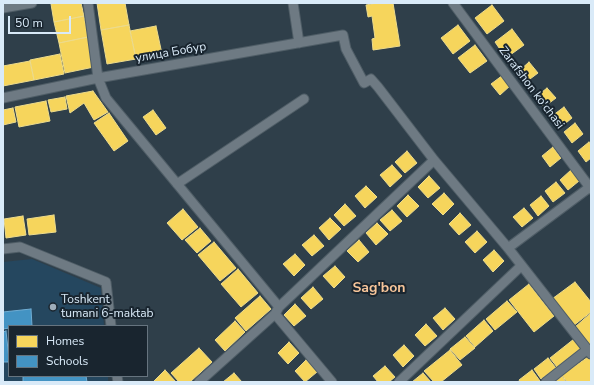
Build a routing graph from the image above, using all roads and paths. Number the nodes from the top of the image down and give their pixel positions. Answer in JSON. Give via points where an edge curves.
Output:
{"nodes":[{"id":1,"x":32,"y":3,"type":"edge"},
{"id":2,"x":88,"y":3,"type":"edge"},
{"id":3,"x":293,"y":3,"type":"edge"},
{"id":4,"x":453,"y":3,"type":"edge"},
{"id":5,"x":3,"y":8,"type":"edge"},
{"id":6,"x":299,"y":43,"type":"junction"},
{"id":7,"x":98,"y":78,"type":"junction"},
{"id":8,"x":3,"y":98,"type":"edge"},
{"id":9,"x":304,"y":99,"type":"dead end"},
{"id":10,"x":434,"y":160,"type":"junction"},
{"id":11,"x":177,"y":184,"type":"junction"},
{"id":12,"x":590,"y":188,"type":"edge"},
{"id":13,"x":508,"y":248,"type":"junction"},
{"id":14,"x":3,"y":249,"type":"edge"},
{"id":15,"x":522,"y":266,"type":"junction"},
{"id":16,"x":277,"y":311,"type":"junction"},
{"id":17,"x":111,"y":325,"type":"edge"},
{"id":18,"x":589,"y":352,"type":"edge"},
{"id":19,"x":199,"y":382,"type":"edge"},
{"id":20,"x":332,"y":382,"type":"edge"},
{"id":21,"x":398,"y":382,"type":"edge"},
{"id":22,"x":546,"y":382,"type":"edge"}],
"edges":[{"from":1,"to":5,"type":"street"},
{"from":2,"to":7,"type":"street"},
{"from":3,"to":6,"type":"street"},
{"from":4,"to":12,"type":"street","name":"Zarafshon ko'chasi"},
{"from":6,"to":7,"type":"street","name":"улица Бобур"},
{"from":6,"to":10,"type":"street","name":"улица Бобур","via":[[343,35],[346,48],[364,84],[371,80],[378,87]]},
{"from":7,"to":8,"type":"street","name":"улица Бобур"},
{"from":7,"to":11,"type":"street","via":[[106,98]]},
{"from":9,"to":11,"type":"street"},
{"from":10,"to":13,"type":"street"},
{"from":10,"to":16,"type":"street"},
{"from":11,"to":16,"type":"street"},
{"from":12,"to":13,"type":"street"},
{"from":13,"to":15,"type":"street"},
{"from":14,"to":17,"type":"street","via":[[20,247],[106,282]]},
{"from":15,"to":18,"type":"street"},
{"from":15,"to":21,"type":"street"},
{"from":16,"to":19,"type":"street"},
{"from":16,"to":20,"type":"street"},
{"from":18,"to":22,"type":"street"}]}
